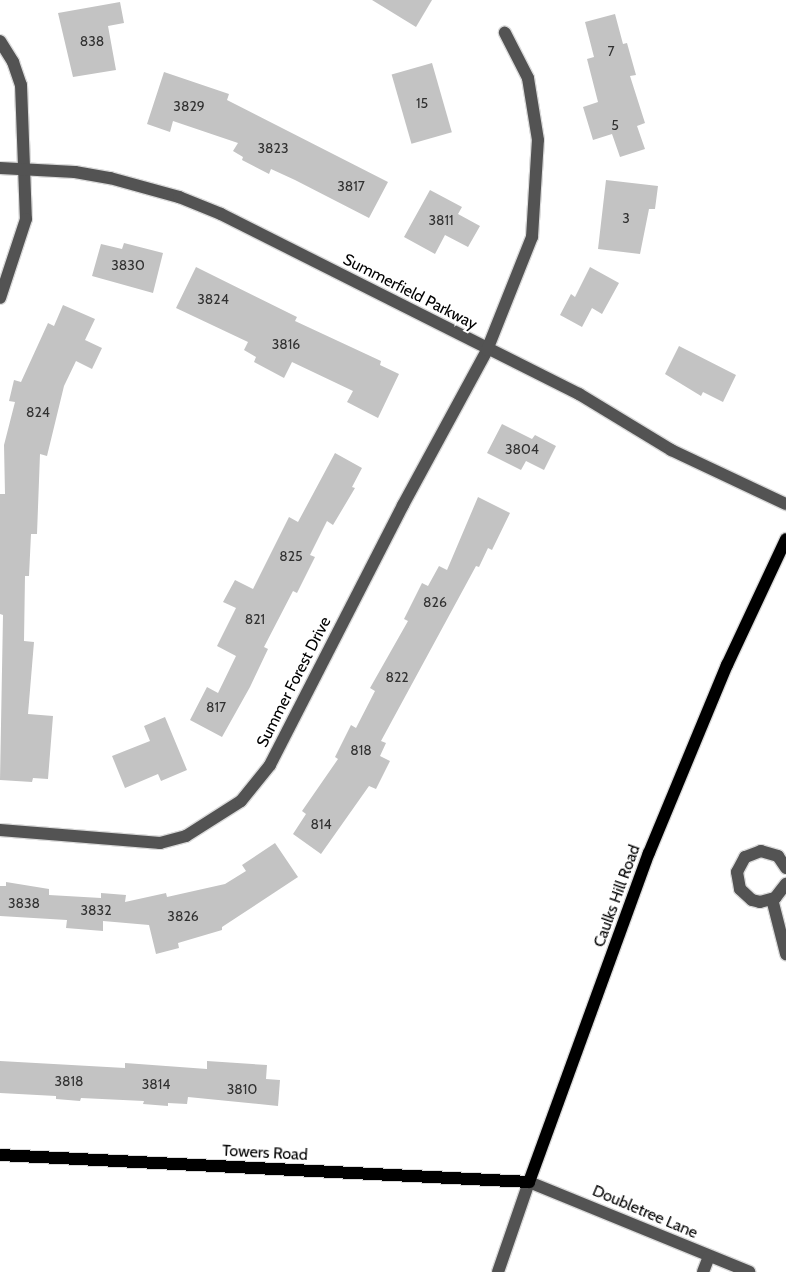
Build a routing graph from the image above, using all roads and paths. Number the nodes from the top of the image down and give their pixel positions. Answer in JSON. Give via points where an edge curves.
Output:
{"nodes":[{"id":1,"x":505,"y":33,"type":"dead end"},
{"id":2,"x":0,"y":41,"type":"edge"},
{"id":3,"x":0,"y":168,"type":"edge"},
{"id":4,"x":22,"y":168,"type":"junction"},
{"id":5,"x":0,"y":298,"type":"edge"},
{"id":6,"x":487,"y":350,"type":"junction"},
{"id":7,"x":786,"y":504,"type":"edge"},
{"id":8,"x":786,"y":539,"type":"edge"},
{"id":9,"x":0,"y":830,"type":"edge"},
{"id":10,"x":786,"y":868,"type":"edge"},
{"id":11,"x":786,"y":884,"type":"edge"},
{"id":12,"x":772,"y":899,"type":"junction"},
{"id":13,"x":786,"y":954,"type":"edge"},
{"id":14,"x":0,"y":1155,"type":"edge"},
{"id":15,"x":529,"y":1182,"type":"junction"},
{"id":16,"x":709,"y":1256,"type":"junction"},
{"id":17,"x":498,"y":1272,"type":"edge"},
{"id":18,"x":703,"y":1272,"type":"edge"},
{"id":19,"x":749,"y":1272,"type":"edge"}],
"edges":[{"from":1,"to":6,"type":"street","name":"Summer Forest Drive","via":[[528,78],[538,140],[534,217],[532,236]]},
{"from":2,"to":4,"type":"street","via":[[13,62],[21,86]]},
{"from":3,"to":4,"type":"street","name":"Summerfield Parkway"},
{"from":4,"to":5,"type":"street","via":[[26,219]]},
{"from":4,"to":6,"type":"street","name":"Summerfield Parkway","via":[[110,178],[179,197],[257,231]]},
{"from":6,"to":7,"type":"street","name":"Summerfield Parkway","via":[[579,394],[671,450]]},
{"from":6,"to":9,"type":"street","name":"Summer Forest Drive","via":[[270,765],[241,801],[186,836],[160,843]]},
{"from":8,"to":15,"type":"main road","name":"Caulks Hill Road","via":[[728,665],[649,853]]},
{"from":10,"to":12,"type":"street","via":[[778,856],[761,851],[745,857],[740,864],[737,880],[745,895],[760,902]]},
{"from":11,"to":12,"type":"street","via":[[782,893]]},
{"from":12,"to":13,"type":"street"},
{"from":14,"to":15,"type":"main road","name":"Towers Road"},
{"from":15,"to":16,"type":"street","name":"Doubletree Lane"},
{"from":15,"to":17,"type":"street","name":"Caulks Hill Road"},
{"from":16,"to":18,"type":"street"},
{"from":16,"to":19,"type":"street","name":"Doubletree Lane"}]}
